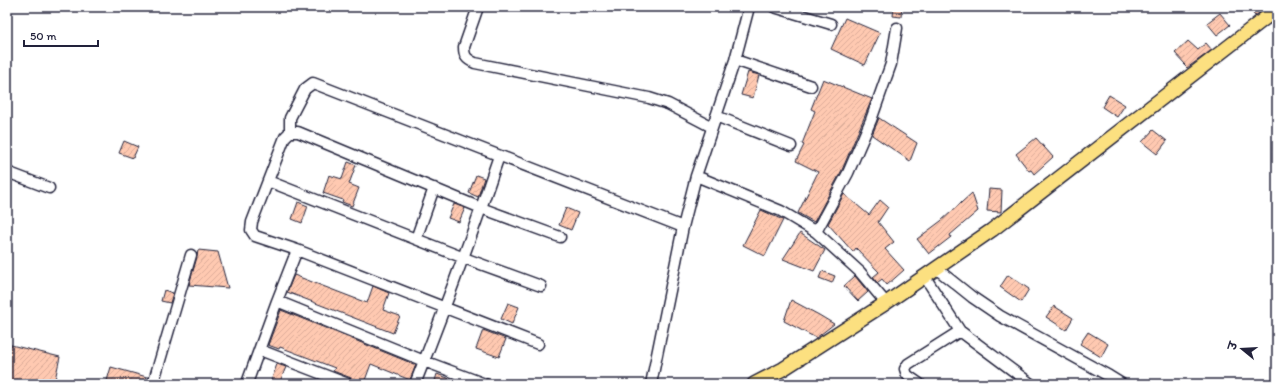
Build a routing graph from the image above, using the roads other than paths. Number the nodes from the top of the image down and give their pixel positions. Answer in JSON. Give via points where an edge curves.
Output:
{"nodes":[{"id":1,"x":478,"y":7,"type":"edge"},
{"id":2,"x":749,"y":7,"type":"edge"},
{"id":3,"x":774,"y":7,"type":"edge"},
{"id":4,"x":1277,"y":9,"type":"edge"},
{"id":5,"x":831,"y":24,"type":"dead end"},
{"id":6,"x":897,"y":28,"type":"dead end"},
{"id":7,"x":735,"y":60,"type":"junction"},
{"id":8,"x":811,"y":86,"type":"dead end"},
{"id":9,"x":716,"y":116,"type":"junction"},
{"id":10,"x":712,"y":127,"type":"junction"},
{"id":11,"x":290,"y":132,"type":"junction"},
{"id":12,"x":791,"y":146,"type":"dead end"},
{"id":13,"x":499,"y":156,"type":"junction"},
{"id":14,"x":7,"y":172,"type":"edge"},
{"id":15,"x":696,"y":176,"type":"junction"},
{"id":16,"x":268,"y":181,"type":"junction"},
{"id":17,"x":49,"y":188,"type":"dead end"},
{"id":18,"x":434,"y":188,"type":"junction"},
{"id":19,"x":482,"y":208,"type":"junction"},
{"id":20,"x":682,"y":227,"type":"junction"},
{"id":21,"x":816,"y":232,"type":"junction"},
{"id":22,"x":560,"y":238,"type":"dead end"},
{"id":23,"x":416,"y":239,"type":"junction"},
{"id":24,"x":297,"y":250,"type":"junction"},
{"id":25,"x":191,"y":255,"type":"dead end"},
{"id":26,"x":464,"y":258,"type":"junction"},
{"id":27,"x":937,"y":269,"type":"junction"},
{"id":28,"x":925,"y":277,"type":"junction"},
{"id":29,"x":541,"y":286,"type":"dead end"},
{"id":30,"x":277,"y":301,"type":"junction"},
{"id":31,"x":886,"y":303,"type":"junction"},
{"id":32,"x":444,"y":308,"type":"junction"},
{"id":33,"x":960,"y":331,"type":"junction"},
{"id":34,"x":538,"y":344,"type":"dead end"},
{"id":35,"x":260,"y":350,"type":"junction"},
{"id":36,"x":424,"y":361,"type":"junction"},
{"id":37,"x":247,"y":383,"type":"dead end"},
{"id":38,"x":152,"y":384,"type":"edge"},
{"id":39,"x":348,"y":384,"type":"edge"},
{"id":40,"x":415,"y":384,"type":"edge"},
{"id":41,"x":485,"y":384,"type":"edge"},
{"id":42,"x":651,"y":384,"type":"edge"},
{"id":43,"x":754,"y":384,"type":"edge"},
{"id":44,"x":920,"y":384,"type":"edge"},
{"id":45,"x":1031,"y":384,"type":"edge"},
{"id":46,"x":1122,"y":384,"type":"edge"}],
"edges":[{"from":1,"to":10,"type":"street","via":[[464,47],[465,57],[469,60],[649,98],[668,104]]},
{"from":2,"to":7,"type":"street"},
{"from":3,"to":5,"type":"street"},
{"from":4,"to":27,"type":"main road","via":[[992,230]]},
{"from":6,"to":21,"type":"street","via":[[891,64],[871,120],[848,173]]},
{"from":7,"to":8,"type":"street"},
{"from":7,"to":9,"type":"street"},
{"from":9,"to":10,"type":"street"},
{"from":9,"to":12,"type":"street"},
{"from":10,"to":15,"type":"street"},
{"from":11,"to":13,"type":"street","via":[[290,118],[305,89],[313,83]]},
{"from":11,"to":16,"type":"street","via":[[285,137]]},
{"from":11,"to":18,"type":"street","via":[[298,132]]},
{"from":13,"to":19,"type":"street"},
{"from":13,"to":20,"type":"street"},
{"from":14,"to":17,"type":"street"},
{"from":15,"to":20,"type":"street"},
{"from":15,"to":21,"type":"street","via":[[781,211]]},
{"from":16,"to":23,"type":"street"},
{"from":16,"to":24,"type":"street","via":[[251,230],[255,236]]},
{"from":18,"to":19,"type":"street"},
{"from":18,"to":23,"type":"street"},
{"from":19,"to":22,"type":"street"},
{"from":19,"to":26,"type":"street"},
{"from":20,"to":42,"type":"street"},
{"from":21,"to":31,"type":"street","via":[[860,272]]},
{"from":23,"to":26,"type":"street"},
{"from":24,"to":30,"type":"street"},
{"from":24,"to":32,"type":"street"},
{"from":25,"to":38,"type":"street"},
{"from":26,"to":29,"type":"street"},
{"from":26,"to":32,"type":"street"},
{"from":27,"to":28,"type":"main road"},
{"from":27,"to":46,"type":"street","via":[[1000,316]]},
{"from":28,"to":31,"type":"main road"},
{"from":28,"to":33,"type":"street"},
{"from":30,"to":35,"type":"street"},
{"from":30,"to":36,"type":"street"},
{"from":31,"to":43,"type":"main road","via":[[783,369]]},
{"from":32,"to":34,"type":"street"},
{"from":32,"to":36,"type":"street"},
{"from":33,"to":44,"type":"street","via":[[908,364],[905,370],[907,375]]},
{"from":33,"to":45,"type":"street"},
{"from":35,"to":37,"type":"street"},
{"from":35,"to":39,"type":"street"},
{"from":36,"to":40,"type":"street"},
{"from":36,"to":41,"type":"street"}]}
